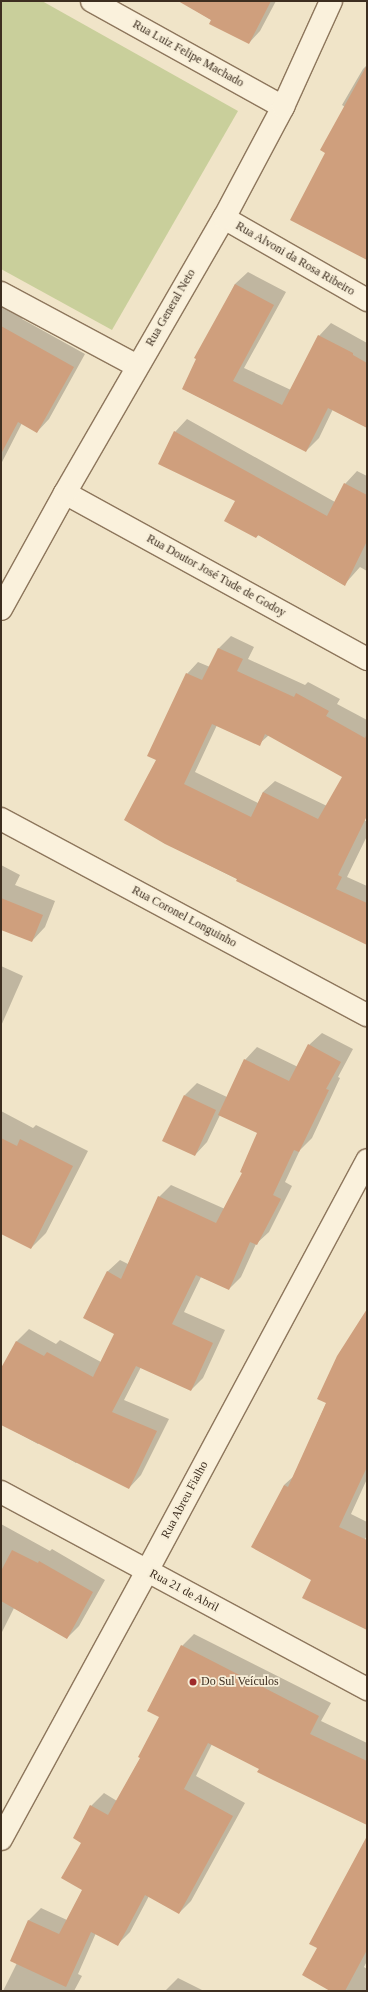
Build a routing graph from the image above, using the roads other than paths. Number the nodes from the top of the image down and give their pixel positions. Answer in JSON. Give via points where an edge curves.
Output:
{"nodes":[{"id":1,"x":92,"y":1,"type":"edge"},
{"id":2,"x":331,"y":1,"type":"edge"},
{"id":3,"x":283,"y":107,"type":"junction"},
{"id":4,"x":224,"y":218,"type":"junction"},
{"id":5,"x":1,"y":293,"type":"edge"},
{"id":6,"x":367,"y":300,"type":"edge"},
{"id":7,"x":137,"y":366,"type":"junction"},
{"id":8,"x":65,"y":493,"type":"junction"},
{"id":9,"x":1,"y":609,"type":"edge"},
{"id":10,"x":367,"y":659,"type":"edge"},
{"id":11,"x":1,"y":819,"type":"edge"},
{"id":12,"x":367,"y":1015,"type":"edge"},
{"id":13,"x":367,"y":1160,"type":"edge"},
{"id":14,"x":1,"y":1492,"type":"edge"},
{"id":15,"x":147,"y":1571,"type":"junction"},
{"id":16,"x":367,"y":1689,"type":"edge"},
{"id":17,"x":1,"y":1839,"type":"edge"}],
"edges":[{"from":1,"to":3,"type":"street","name":"Rua Luiz Felipe Machado"},
{"from":2,"to":3,"type":"street","name":"Rua General Neto"},
{"from":3,"to":4,"type":"street","name":"Rua General Neto"},
{"from":4,"to":6,"type":"street","name":"Rua Alvoni da Rosa Ribeiro"},
{"from":4,"to":7,"type":"street","name":"Rua General Neto"},
{"from":5,"to":7,"type":"street"},
{"from":7,"to":8,"type":"street","name":"Rua General Neto"},
{"from":8,"to":9,"type":"street","name":"Rua General Neto"},
{"from":8,"to":10,"type":"street","name":"Rua Doutor José Tude de Godoy"},
{"from":11,"to":12,"type":"street","name":"Rua Coronel Longuinho"},
{"from":13,"to":15,"type":"street","name":"Rua Abreu Fialho"},
{"from":14,"to":15,"type":"street","name":"Rua 21 de Abril"},
{"from":15,"to":16,"type":"street","name":"Rua 21 de Abril"},
{"from":15,"to":17,"type":"street","name":"Rua Abreu Fialho"}]}
